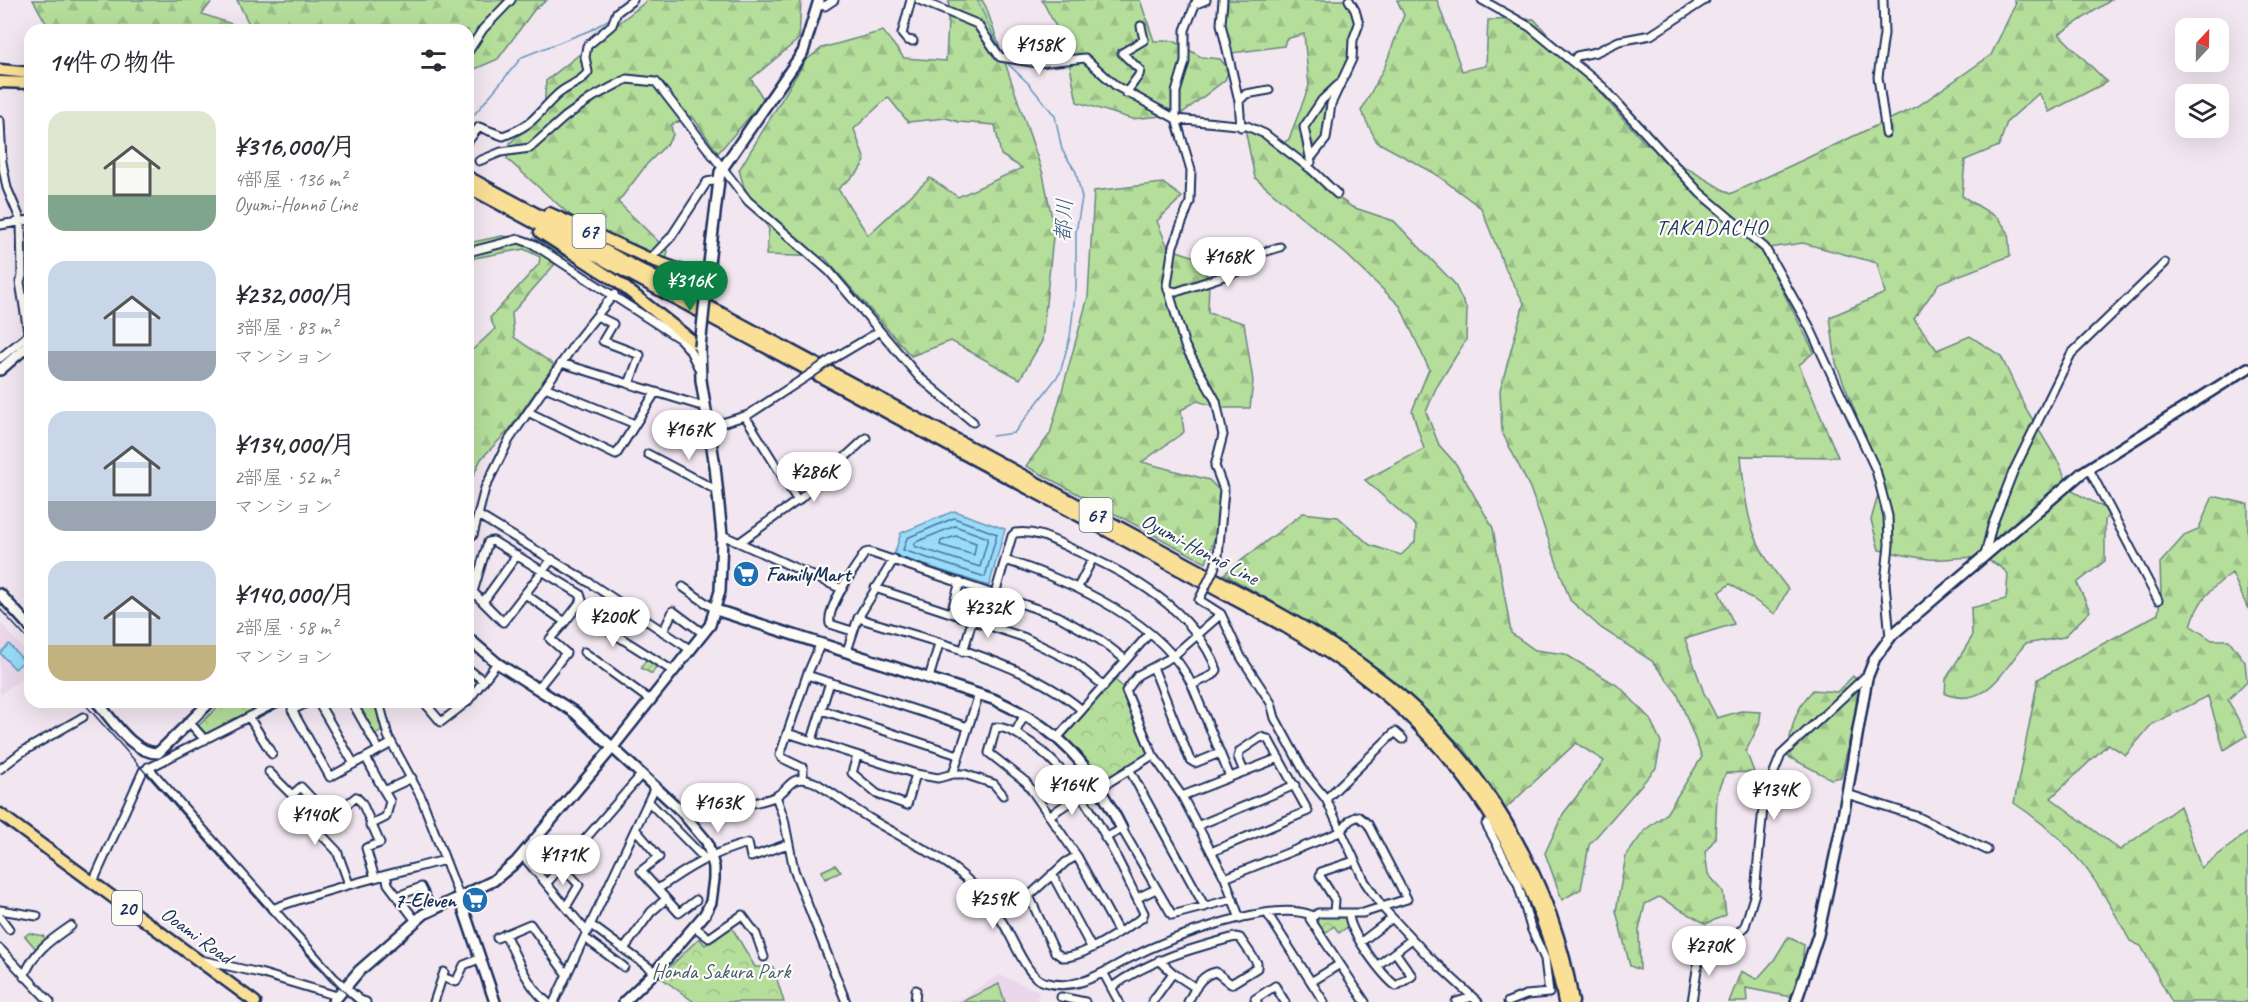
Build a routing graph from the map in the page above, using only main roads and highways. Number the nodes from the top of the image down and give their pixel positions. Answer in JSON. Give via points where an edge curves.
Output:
{"nodes":[{"id":1,"x":0,"y":70,"type":"edge"},
{"id":2,"x":24,"y":72,"type":"edge"},
{"id":3,"x":0,"y":82,"type":"edge"},
{"id":4,"x":24,"y":83,"type":"edge"},
{"id":5,"x":474,"y":183,"type":"edge"},
{"id":6,"x":474,"y":184,"type":"edge"},
{"id":7,"x":474,"y":184,"type":"edge"},
{"id":8,"x":526,"y":218,"type":"junction"},
{"id":9,"x":707,"y":280,"type":"road end"},
{"id":10,"x":700,"y":347,"type":"road end"},
{"id":11,"x":0,"y":814,"type":"edge"},
{"id":12,"x":255,"y":1002,"type":"edge"},
{"id":13,"x":1564,"y":1002,"type":"edge"},
{"id":14,"x":1573,"y":1002,"type":"edge"}],
"edges":[{"from":1,"to":2,"type":"main road"},
{"from":3,"to":4,"type":"main road"},
{"from":5,"to":9,"type":"main road","number":"67"},
{"from":6,"to":8,"type":"main road","name":"Oyumi-Honnō Line","number":"67"},
{"from":7,"to":14,"type":"main road","name":"Oyumi-Honnō Line","number":"67","via":[[1210,576],[1305,628],[1369,670],[1439,734],[1498,811],[1545,902]]},
{"from":8,"to":10,"type":"main road","number":"67","via":[[546,237],[598,268]]},
{"from":8,"to":13,"type":"main road","name":"Oyumi-Honnō Line","number":"67","via":[[1303,637],[1365,679],[1431,738],[1493,819],[1535,901]]},
{"from":11,"to":12,"type":"main road","name":"Ooami Road","number":"20"}]}
